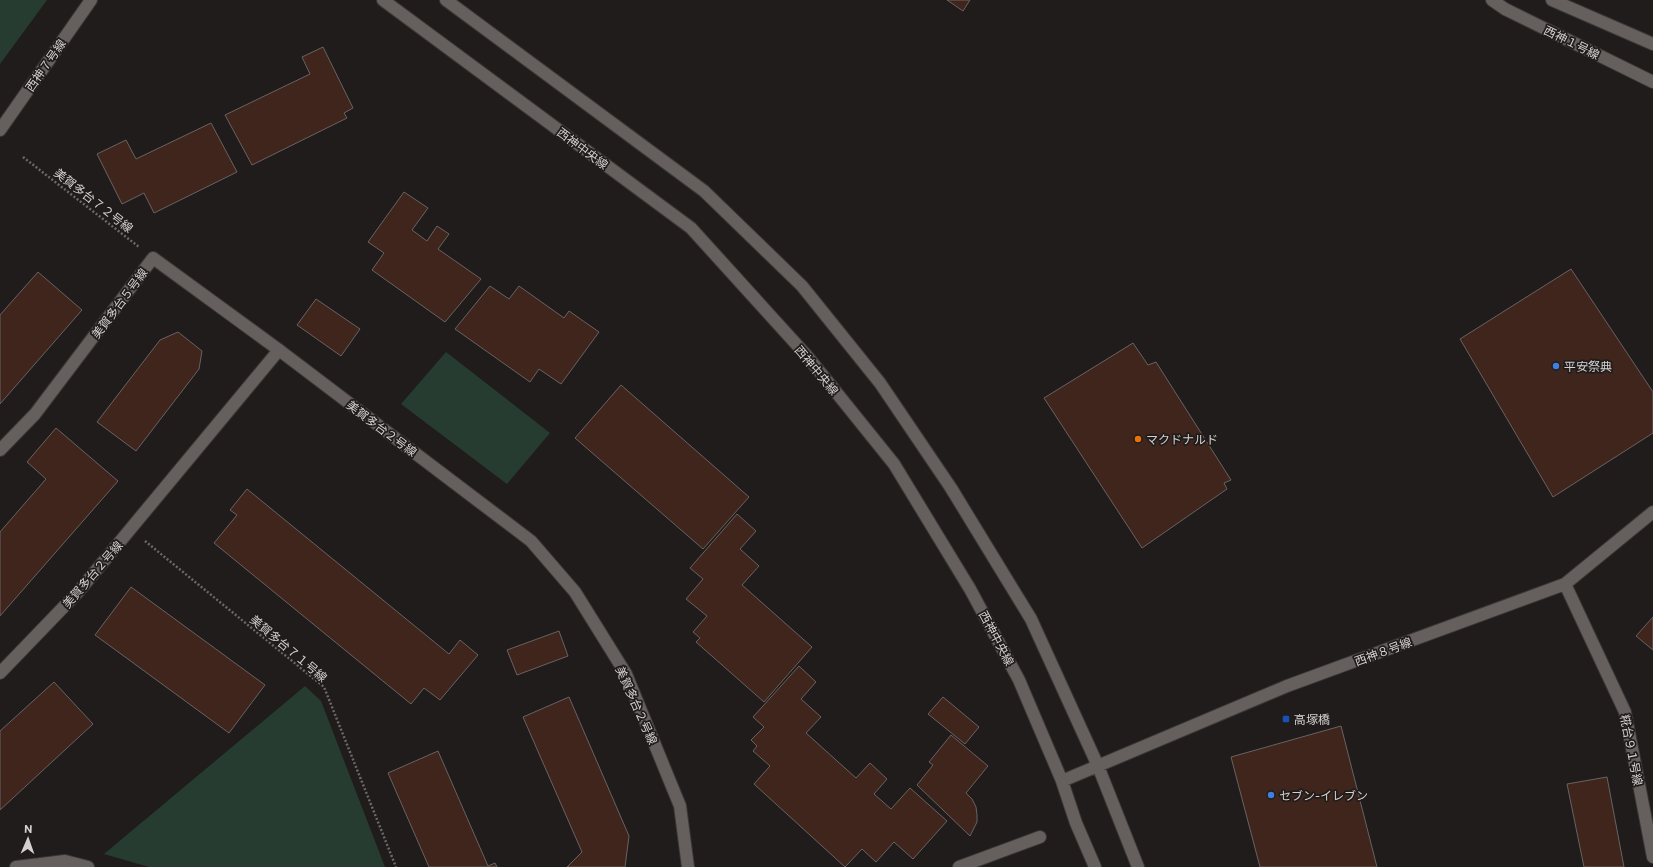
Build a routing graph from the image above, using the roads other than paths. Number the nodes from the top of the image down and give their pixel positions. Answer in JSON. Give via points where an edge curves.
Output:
{"nodes":[{"id":1,"x":91,"y":0,"type":"edge"},
{"id":2,"x":383,"y":0,"type":"edge"},
{"id":3,"x":446,"y":0,"type":"edge"},
{"id":4,"x":1492,"y":0,"type":"edge"},
{"id":5,"x":1552,"y":0,"type":"edge"},
{"id":6,"x":1653,"y":44,"type":"edge"},
{"id":7,"x":1653,"y":82,"type":"edge"},
{"id":8,"x":0,"y":130,"type":"edge"},
{"id":9,"x":280,"y":350,"type":"junction"},
{"id":10,"x":0,"y":450,"type":"edge"},
{"id":11,"x":1653,"y":512,"type":"edge"},
{"id":12,"x":1565,"y":584,"type":"junction"},
{"id":13,"x":0,"y":673,"type":"edge"},
{"id":14,"x":1098,"y":766,"type":"junction"},
{"id":15,"x":1062,"y":781,"type":"junction"},
{"id":16,"x":1040,"y":837,"type":"dead end"},
{"id":17,"x":1653,"y":857,"type":"edge"},
{"id":18,"x":16,"y":867,"type":"edge"},
{"id":19,"x":88,"y":867,"type":"edge"},
{"id":20,"x":688,"y":867,"type":"edge"},
{"id":21,"x":959,"y":867,"type":"edge"},
{"id":22,"x":1094,"y":867,"type":"edge"},
{"id":23,"x":1138,"y":867,"type":"edge"}],
"edges":[{"from":1,"to":8,"type":"street","name":"西神７号線"},
{"from":2,"to":15,"type":"street","name":"西神中央線","via":[[690,228],[807,356],[894,464],[970,589],[1019,680]]},
{"from":3,"to":14,"type":"street","via":[[704,191],[802,286],[880,383],[988,547],[1031,619]]},
{"from":4,"to":7,"type":"street","name":"西神１号線","via":[[1505,9]]},
{"from":5,"to":6,"type":"street"},
{"from":9,"to":10,"type":"street","name":"美賀多台５号線","via":[[153,258],[35,414]]},
{"from":9,"to":13,"type":"street","name":"美賀多台２号線","via":[[79,592]]},
{"from":9,"to":20,"type":"street","name":"美賀多台２号線","via":[[531,541],[575,592],[626,674],[680,806]]},
{"from":11,"to":12,"type":"street","name":"西神８号線"},
{"from":12,"to":14,"type":"street","name":"西神８号線","via":[[1287,686]]},
{"from":12,"to":17,"type":"street","name":"糀台９１号線","via":[[1625,712]]},
{"from":14,"to":15,"type":"street","name":"西神８号線"},
{"from":14,"to":23,"type":"street"},
{"from":15,"to":22,"type":"street","name":"西神中央線"},
{"from":16,"to":21,"type":"street"},
{"from":18,"to":19,"type":"street","via":[[65,861]]}]}
